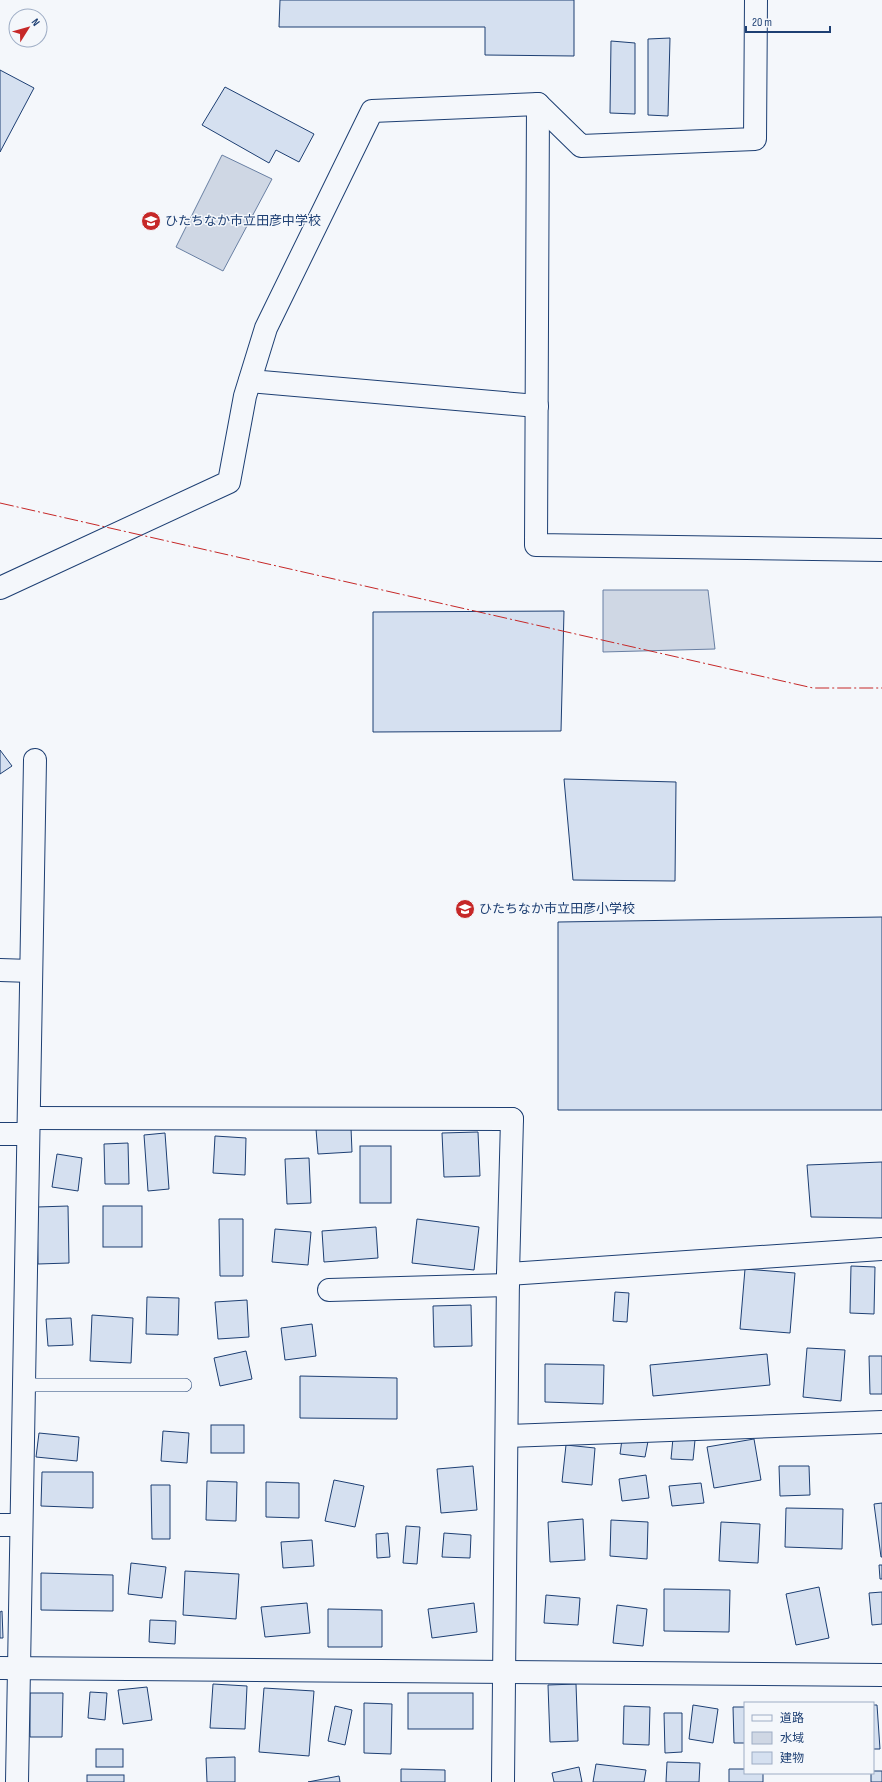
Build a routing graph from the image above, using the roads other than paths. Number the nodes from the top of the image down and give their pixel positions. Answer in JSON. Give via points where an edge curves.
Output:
{"nodes":[{"id":1,"x":756,"y":0,"type":"edge"},
{"id":2,"x":538,"y":104,"type":"junction"},
{"id":3,"x":250,"y":381,"type":"junction"},
{"id":4,"x":537,"y":406,"type":"junction"},
{"id":5,"x":882,"y":550,"type":"edge"},
{"id":6,"x":0,"y":588,"type":"edge"},
{"id":7,"x":35,"y":760,"type":"dead end"},
{"id":8,"x":0,"y":970,"type":"edge"},
{"id":9,"x":31,"y":971,"type":"junction"},
{"id":10,"x":29,"y":1126,"type":"junction"},
{"id":11,"x":0,"y":1134,"type":"edge"},
{"id":12,"x":882,"y":1249,"type":"edge"},
{"id":13,"x":508,"y":1280,"type":"junction"},
{"id":14,"x":329,"y":1290,"type":"dead end"},
{"id":15,"x":24,"y":1385,"type":"junction"},
{"id":16,"x":185,"y":1385,"type":"dead end"},
{"id":17,"x":882,"y":1422,"type":"edge"},
{"id":18,"x":507,"y":1436,"type":"junction"},
{"id":19,"x":0,"y":1525,"type":"edge"},
{"id":20,"x":21,"y":1525,"type":"junction"},
{"id":21,"x":10,"y":1668,"type":"edge"},
{"id":22,"x":505,"y":1672,"type":"junction"},
{"id":23,"x":882,"y":1675,"type":"edge"},
{"id":24,"x":17,"y":1782,"type":"edge"},
{"id":25,"x":503,"y":1782,"type":"edge"}],
"edges":[{"from":1,"to":2,"type":"street","via":[[754,139],[581,146]]},
{"from":2,"to":3,"type":"street","via":[[372,111],[266,328]]},
{"from":2,"to":4,"type":"street"},
{"from":3,"to":4,"type":"street"},
{"from":3,"to":6,"type":"street","via":[[229,482]]},
{"from":4,"to":5,"type":"street","via":[[536,545]]},
{"from":7,"to":9,"type":"street"},
{"from":8,"to":9,"type":"street"},
{"from":9,"to":10,"type":"street"},
{"from":10,"to":11,"type":"street"},
{"from":10,"to":13,"type":"street","via":[[512,1119]]},
{"from":10,"to":15,"type":"street"},
{"from":12,"to":13,"type":"street"},
{"from":13,"to":14,"type":"street"},
{"from":13,"to":18,"type":"street"},
{"from":15,"to":16,"type":"lane"},
{"from":15,"to":20,"type":"street"},
{"from":17,"to":18,"type":"street"},
{"from":18,"to":22,"type":"street"},
{"from":19,"to":20,"type":"street"},
{"from":20,"to":21,"type":"street"},
{"from":21,"to":22,"type":"street"},
{"from":21,"to":24,"type":"street"},
{"from":22,"to":23,"type":"street"},
{"from":22,"to":25,"type":"street"}]}
